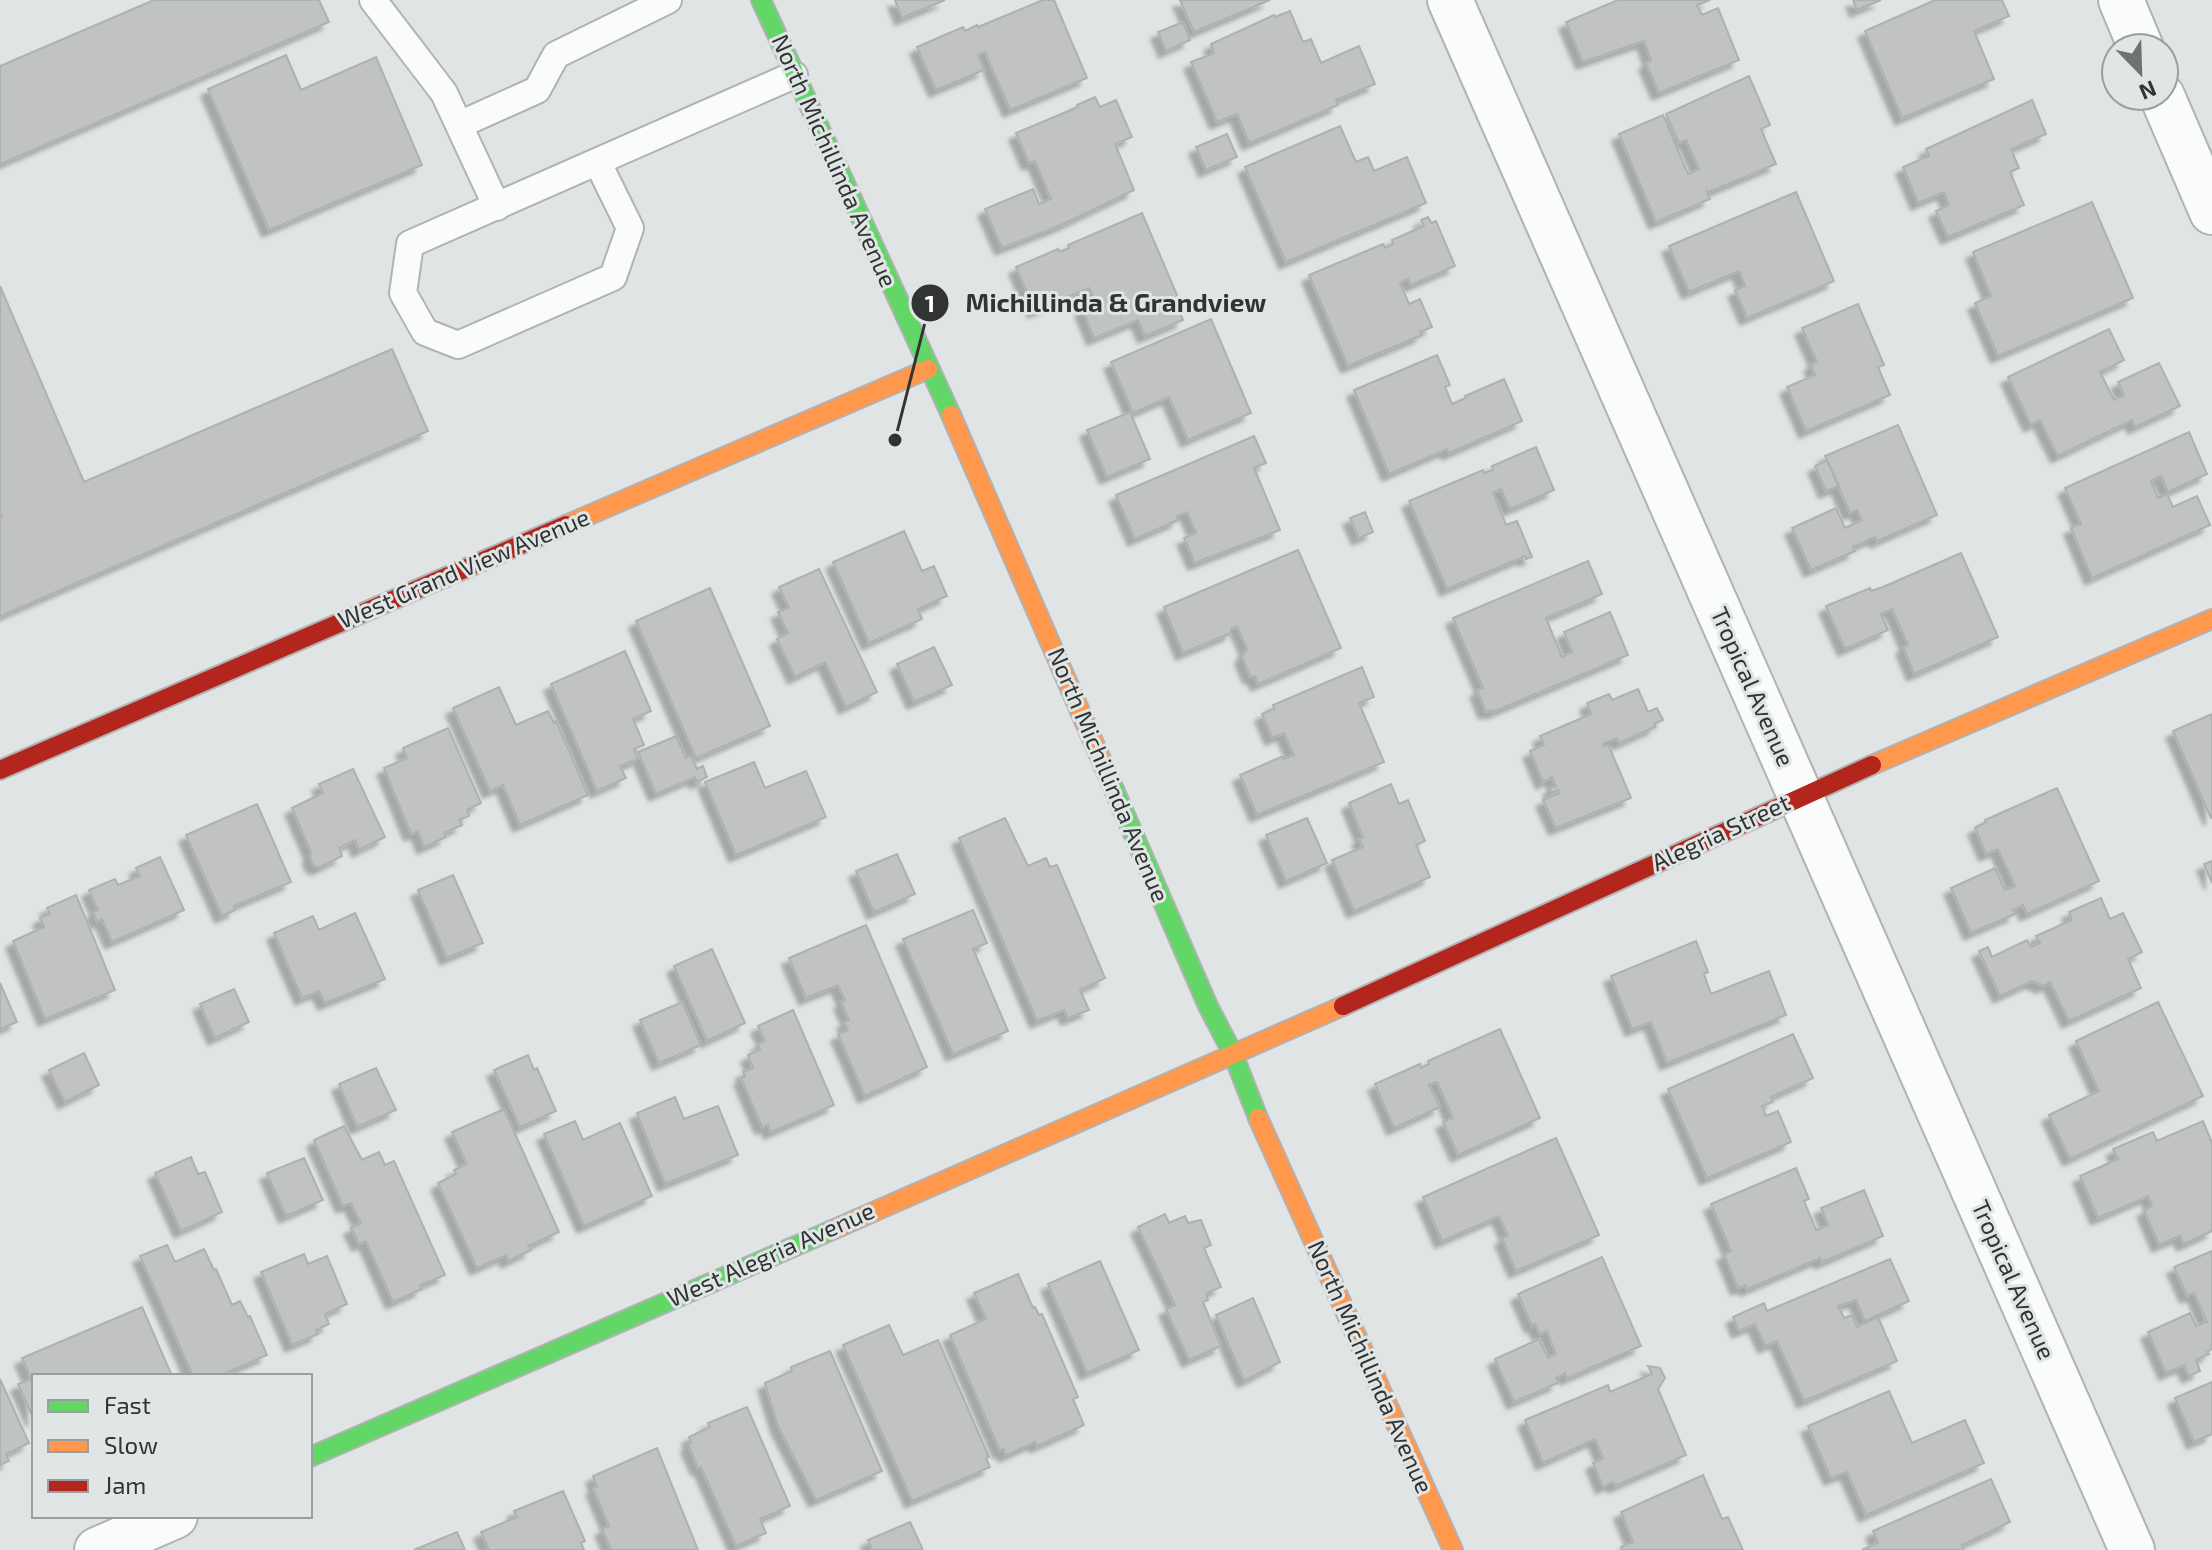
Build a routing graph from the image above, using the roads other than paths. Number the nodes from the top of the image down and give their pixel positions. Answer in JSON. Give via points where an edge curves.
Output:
{"nodes":[{"id":1,"x":373,"y":0,"type":"edge"},
{"id":2,"x":668,"y":0,"type":"edge"},
{"id":3,"x":761,"y":0,"type":"edge"},
{"id":4,"x":1450,"y":0,"type":"edge"},
{"id":5,"x":2121,"y":0,"type":"edge"},
{"id":6,"x":2134,"y":32,"type":"edge"},
{"id":7,"x":794,"y":75,"type":"junction"},
{"id":8,"x":2169,"y":112,"type":"edge"},
{"id":9,"x":459,"y":125,"type":"junction"},
{"id":10,"x":598,"y":163,"type":"junction"},
{"id":11,"x":497,"y":207,"type":"junction"},
{"id":12,"x":2212,"y":212,"type":"edge"},
{"id":13,"x":928,"y":369,"type":"junction"},
{"id":14,"x":2212,"y":619,"type":"edge"},
{"id":15,"x":0,"y":770,"type":"edge"},
{"id":16,"x":1801,"y":796,"type":"junction"},
{"id":17,"x":1233,"y":1054,"type":"junction"},
{"id":18,"x":312,"y":1456,"type":"edge"},
{"id":19,"x":170,"y":1518,"type":"edge"},
{"id":20,"x":97,"y":1550,"type":"edge"},
{"id":21,"x":1453,"y":1550,"type":"edge"},
{"id":22,"x":2132,"y":1550,"type":"edge"}],
"edges":[{"from":1,"to":9,"type":"lane","via":[[444,93]]},
{"from":2,"to":9,"type":"lane","via":[[556,55],[537,90]]},
{"from":3,"to":7,"type":"street","name":"North Michillinda Avenue"},
{"from":4,"to":16,"type":"street","name":"Tropical Avenue"},
{"from":5,"to":6,"type":"street"},
{"from":7,"to":10,"type":"lane"},
{"from":7,"to":13,"type":"street","name":"North Michillinda Avenue"},
{"from":8,"to":12,"type":"street"},
{"from":9,"to":11,"type":"lane"},
{"from":10,"to":11,"type":"lane"},
{"from":10,"to":11,"type":"lane","via":[[630,228],[613,277],[458,345],[425,332],[403,293],[410,244]]},
{"from":13,"to":15,"type":"street","name":"West Grand View Avenue"},
{"from":13,"to":17,"type":"street","name":"North Michillinda Avenue"},
{"from":14,"to":16,"type":"street","name":"Alegria Street"},
{"from":16,"to":17,"type":"street","name":"Alegria Street"},
{"from":16,"to":22,"type":"street","name":"Tropical Avenue"},
{"from":17,"to":18,"type":"street","name":"West Alegria Avenue"},
{"from":17,"to":21,"type":"street","name":"North Michillinda Avenue"},
{"from":19,"to":20,"type":"street"}]}
